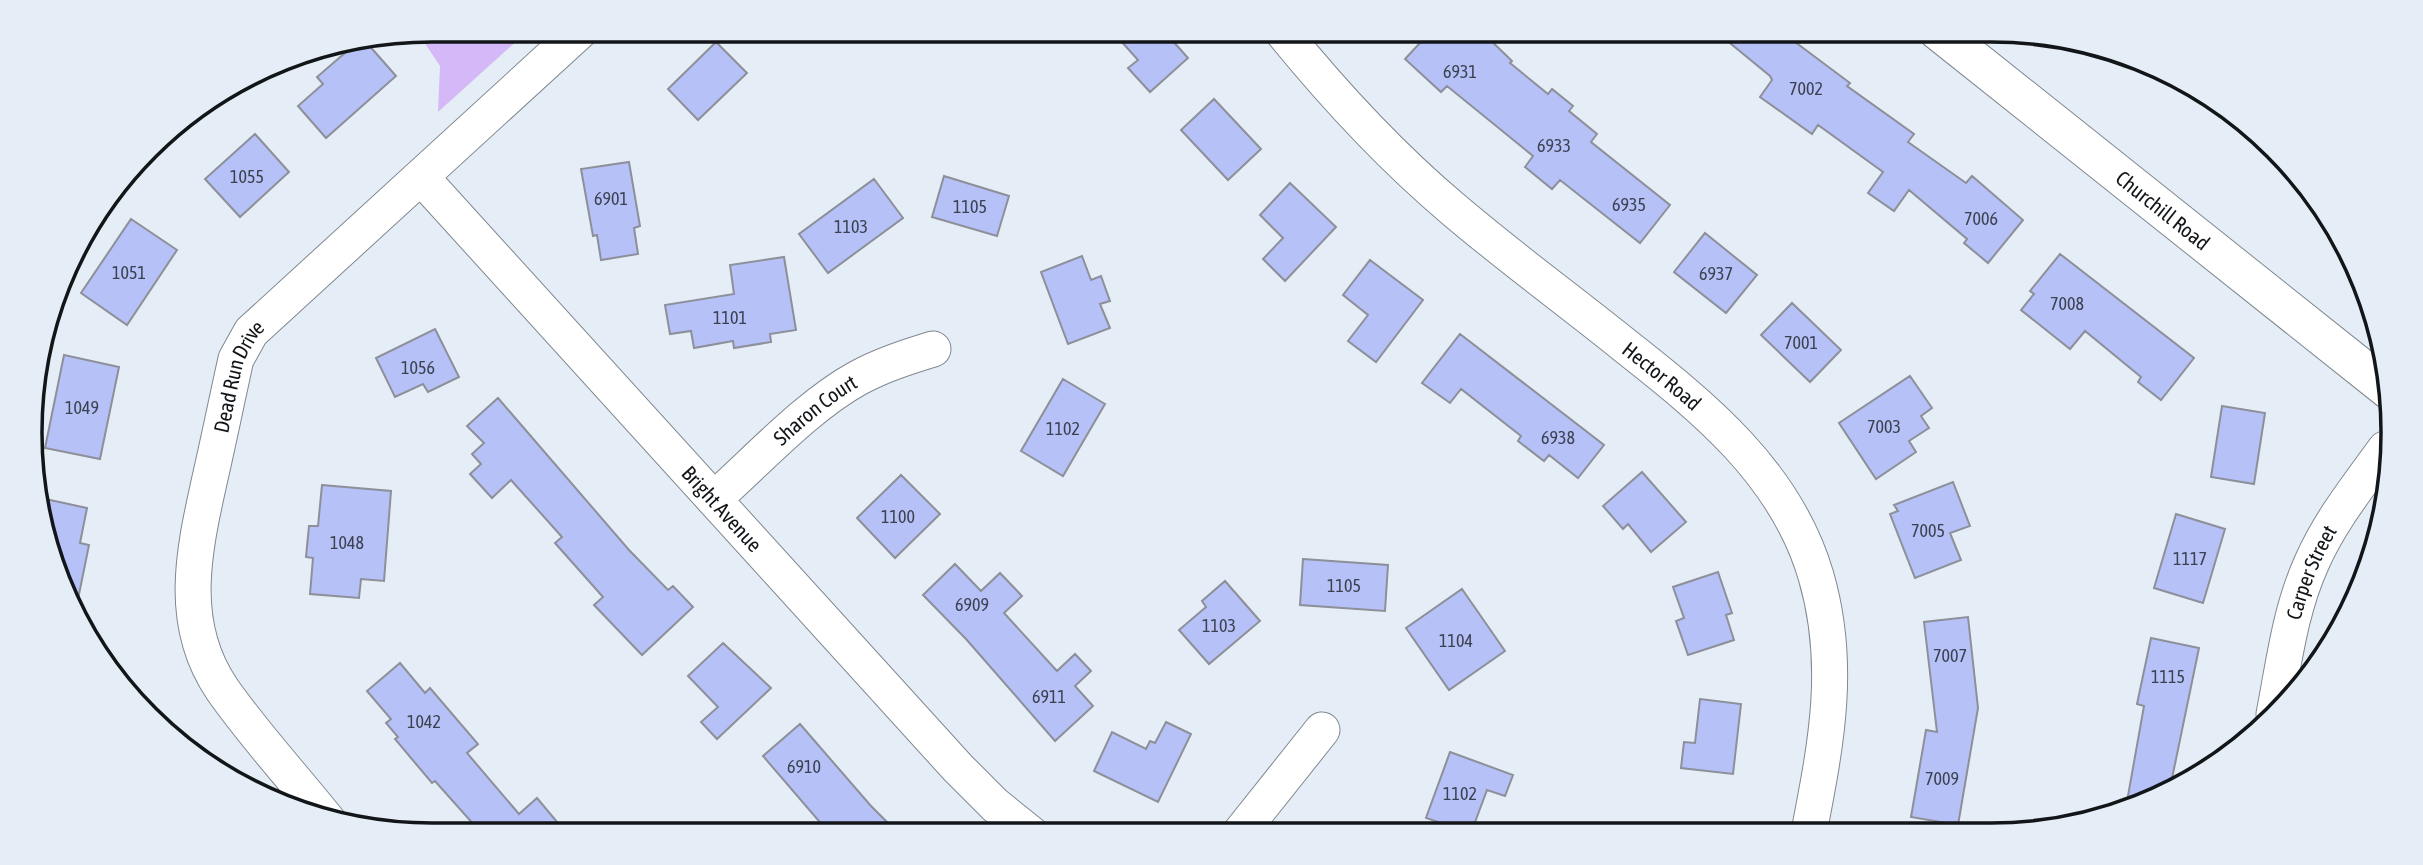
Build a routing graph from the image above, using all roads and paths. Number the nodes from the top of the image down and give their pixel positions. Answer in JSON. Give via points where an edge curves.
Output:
{"nodes":[{"id":1,"x":568,"y":42,"type":"edge"},
{"id":2,"x":1291,"y":42,"type":"edge"},
{"id":3,"x":1952,"y":42,"type":"edge"},
{"id":4,"x":421,"y":177,"type":"junction"},
{"id":5,"x":933,"y":349,"type":"dead end"},
{"id":6,"x":2378,"y":381,"type":"edge"},
{"id":7,"x":2380,"y":456,"type":"edge"},
{"id":8,"x":714,"y":499,"type":"junction"},
{"id":9,"x":2277,"y":698,"type":"edge"},
{"id":10,"x":1322,"y":730,"type":"dead end"},
{"id":11,"x":315,"y":805,"type":"edge"},
{"id":12,"x":1017,"y":823,"type":"edge"},
{"id":13,"x":1249,"y":823,"type":"edge"},
{"id":14,"x":1811,"y":823,"type":"edge"}],
"edges":[{"from":1,"to":4,"type":"street","name":"Dead Run Drive"},
{"from":2,"to":14,"type":"street","name":"Hector Road","via":[[1452,209],[1691,397],[1766,477],[1794,524],[1816,575],[1826,624],[1831,673],[1829,731]]},
{"from":3,"to":6,"type":"street","name":"Churchill Road"},
{"from":4,"to":8,"type":"street","name":"Bright Avenue"},
{"from":4,"to":11,"type":"street","name":"Dead Run Drive","via":[[251,332],[236,359],[195,543],[191,579],[194,618],[204,655],[222,688]]},
{"from":5,"to":8,"type":"street","name":"Sharon Court","via":[[856,379],[822,403]]},
{"from":7,"to":9,"type":"street","name":"Carper Street","via":[[2337,515],[2311,562],[2293,614]]},
{"from":8,"to":12,"type":"street","name":"Bright Avenue","via":[[958,768]]},
{"from":10,"to":13,"type":"street"}]}
